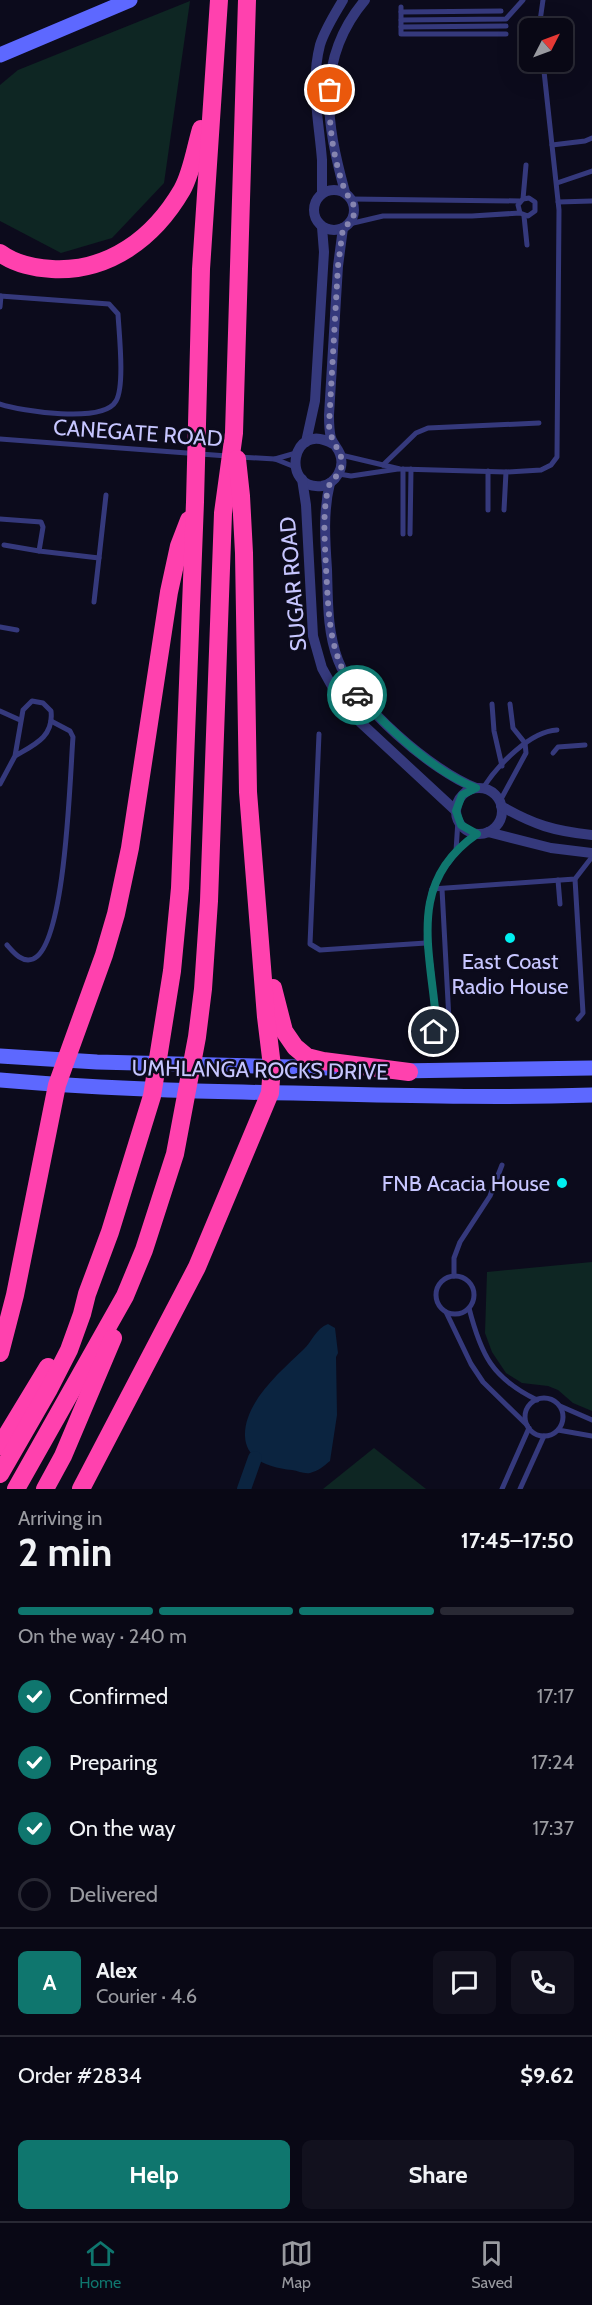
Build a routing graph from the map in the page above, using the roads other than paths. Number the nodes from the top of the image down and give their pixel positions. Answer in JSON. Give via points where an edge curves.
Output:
{"nodes":[{"id":1,"x":130,"y":0,"type":"edge"},
{"id":2,"x":219,"y":0,"type":"edge"},
{"id":3,"x":247,"y":0,"type":"edge"},
{"id":4,"x":343,"y":0,"type":"edge"},
{"id":5,"x":365,"y":0,"type":"edge"},
{"id":6,"x":523,"y":0,"type":"edge"},
{"id":7,"x":543,"y":0,"type":"edge"},
{"id":8,"x":501,"y":11,"type":"dead end"},
{"id":9,"x":540,"y":18,"type":"edge"},
{"id":10,"x":401,"y":20,"type":"junction"},
{"id":11,"x":506,"y":26,"type":"dead end"},
{"id":12,"x":401,"y":27,"type":"junction"},
{"id":13,"x":506,"y":34,"type":"dead end"},
{"id":14,"x":0,"y":55,"type":"edge"},
{"id":15,"x":544,"y":72,"type":"edge"},
{"id":16,"x":213,"y":86,"type":"junction"},
{"id":17,"x":592,"y":138,"type":"edge"},
{"id":18,"x":552,"y":145,"type":"junction"},
{"id":19,"x":526,"y":165,"type":"dead end"},
{"id":20,"x":592,"y":171,"type":"edge"},
{"id":21,"x":557,"y":183,"type":"junction"},
{"id":22,"x":322,"y":193,"type":"junction"},
{"id":23,"x":348,"y":195,"type":"junction"},
{"id":24,"x":521,"y":200,"type":"junction"},
{"id":25,"x":592,"y":201,"type":"edge"},
{"id":26,"x":558,"y":202,"type":"junction"},
{"id":27,"x":522,"y":214,"type":"junction"},
{"id":28,"x":346,"y":226,"type":"junction"},
{"id":29,"x":322,"y":227,"type":"junction"},
{"id":30,"x":527,"y":245,"type":"dead end"},
{"id":31,"x":0,"y":253,"type":"edge"},
{"id":32,"x":0,"y":296,"type":"edge"},
{"id":33,"x":0,"y":308,"type":"edge"},
{"id":34,"x":0,"y":404,"type":"edge"},
{"id":35,"x":539,"y":423,"type":"dead end"},
{"id":36,"x":234,"y":434,"type":"junction"},
{"id":37,"x":0,"y":439,"type":"edge"},
{"id":38,"x":306,"y":442,"type":"junction"},
{"id":39,"x":333,"y":444,"type":"junction"},
{"id":40,"x":296,"y":453,"type":"junction"},
{"id":41,"x":341,"y":455,"type":"junction"},
{"id":42,"x":273,"y":459,"type":"junction"},
{"id":43,"x":383,"y":465,"type":"junction"},
{"id":44,"x":295,"y":468,"type":"junction"},
{"id":45,"x":401,"y":469,"type":"junction"},
{"id":46,"x":411,"y":469,"type":"junction"},
{"id":47,"x":488,"y":471,"type":"junction"},
{"id":48,"x":506,"y":472,"type":"junction"},
{"id":49,"x":339,"y":474,"type":"junction"},
{"id":50,"x":302,"y":479,"type":"junction"},
{"id":51,"x":330,"y":483,"type":"junction"},
{"id":52,"x":106,"y":495,"type":"dead end"},
{"id":53,"x":195,"y":502,"type":"junction"},
{"id":54,"x":488,"y":510,"type":"dead end"},
{"id":55,"x":504,"y":510,"type":"dead end"},
{"id":56,"x":0,"y":519,"type":"edge"},
{"id":57,"x":403,"y":534,"type":"dead end"},
{"id":58,"x":410,"y":534,"type":"dead end"},
{"id":59,"x":4,"y":545,"type":"dead end"},
{"id":60,"x":39,"y":551,"type":"junction"},
{"id":61,"x":99,"y":558,"type":"junction"},
{"id":62,"x":94,"y":602,"type":"dead end"},
{"id":63,"x":0,"y":627,"type":"edge"},
{"id":64,"x":16,"y":630,"type":"dead end"},
{"id":65,"x":492,"y":704,"type":"dead end"},
{"id":66,"x":510,"y":704,"type":"dead end"},
{"id":67,"x":0,"y":711,"type":"edge"},
{"id":68,"x":20,"y":720,"type":"junction"},
{"id":69,"x":51,"y":721,"type":"junction"},
{"id":70,"x":557,"y":730,"type":"dead end"},
{"id":71,"x":319,"y":734,"type":"dead end"},
{"id":72,"x":525,"y":743,"type":"junction"},
{"id":73,"x":585,"y":745,"type":"dead end"},
{"id":74,"x":553,"y":753,"type":"dead end"},
{"id":75,"x":15,"y":756,"type":"junction"},
{"id":76,"x":502,"y":766,"type":"junction"},
{"id":77,"x":0,"y":784,"type":"edge"},
{"id":78,"x":480,"y":788,"type":"junction"},
{"id":79,"x":500,"y":804,"type":"junction"},
{"id":80,"x":457,"y":815,"type":"junction"},
{"id":81,"x":482,"y":833,"type":"junction"},
{"id":82,"x":592,"y":835,"type":"edge"},
{"id":83,"x":456,"y":853,"type":"junction"},
{"id":84,"x":592,"y":855,"type":"edge"},
{"id":85,"x":575,"y":879,"type":"junction"},
{"id":86,"x":558,"y":880,"type":"junction"},
{"id":87,"x":432,"y":889,"type":"junction"},
{"id":88,"x":442,"y":889,"type":"junction"},
{"id":89,"x":560,"y":904,"type":"dead end"},
{"id":90,"x":260,"y":928,"type":"junction"},
{"id":91,"x":426,"y":943,"type":"junction"},
{"id":92,"x":7,"y":945,"type":"dead end"},
{"id":93,"x":578,"y":1019,"type":"dead end"},
{"id":94,"x":449,"y":1020,"type":"dead end"},
{"id":95,"x":422,"y":1034,"type":"dead end"},
{"id":96,"x":0,"y":1056,"type":"edge"},
{"id":97,"x":65,"y":1059,"type":"junction"},
{"id":98,"x":272,"y":1066,"type":"junction"},
{"id":99,"x":589,"y":1067,"type":"edge"},
{"id":100,"x":409,"y":1072,"type":"junction"},
{"id":101,"x":0,"y":1080,"type":"edge"},
{"id":102,"x":57,"y":1085,"type":"junction"},
{"id":103,"x":270,"y":1093,"type":"junction"},
{"id":104,"x":592,"y":1095,"type":"edge"},
{"id":105,"x":502,"y":1165,"type":"dead end"},
{"id":106,"x":454,"y":1276,"type":"junction"},
{"id":107,"x":87,"y":1294,"type":"junction"},
{"id":108,"x":125,"y":1296,"type":"junction"},
{"id":109,"x":469,"y":1308,"type":"junction"},
{"id":110,"x":446,"y":1312,"type":"junction"},
{"id":111,"x":0,"y":1353,"type":"edge"},
{"id":112,"x":537,"y":1400,"type":"junction"},
{"id":113,"x":560,"y":1406,"type":"junction"},
{"id":114,"x":592,"y":1420,"type":"edge"},
{"id":115,"x":528,"y":1427,"type":"junction"},
{"id":116,"x":558,"y":1430,"type":"junction"},
{"id":117,"x":544,"y":1436,"type":"junction"},
{"id":118,"x":592,"y":1436,"type":"edge"},
{"id":119,"x":0,"y":1446,"type":"edge"},
{"id":120,"x":0,"y":1474,"type":"edge"},
{"id":121,"x":16,"y":1489,"type":"edge"},
{"id":122,"x":45,"y":1489,"type":"edge"},
{"id":123,"x":81,"y":1489,"type":"edge"},
{"id":124,"x":501,"y":1489,"type":"edge"},
{"id":125,"x":520,"y":1489,"type":"edge"}],
"edges":[{"from":1,"to":14,"type":"main road"},
{"from":2,"to":16,"type":"highway"},
{"from":3,"to":36,"type":"highway"},
{"from":4,"to":22,"type":"street","via":[[327,27],[315,74]]},
{"from":5,"to":23,"type":"street","via":[[343,32],[333,56],[328,121]]},
{"from":6,"to":10,"type":"lane","via":[[506,19]]},
{"from":7,"to":9,"type":"lane"},
{"from":8,"to":10,"type":"lane","via":[[401,10]]},
{"from":10,"to":12,"type":"lane"},
{"from":11,"to":12,"type":"lane"},
{"from":12,"to":13,"type":"lane","via":[[401,34]]},
{"from":15,"to":18,"type":"lane"},
{"from":16,"to":31,"type":"highway","via":[[184,187],[152,229],[132,247],[108,261],[65,270],[29,266]]},
{"from":16,"to":53,"type":"highway","via":[[201,269]]},
{"from":17,"to":18,"type":"lane"},
{"from":18,"to":21,"type":"lane"},
{"from":19,"to":24,"type":"lane"},
{"from":20,"to":21,"type":"lane"},
{"from":21,"to":26,"type":"lane"},
{"from":22,"to":23,"type":"street","via":[[333,189]]},
{"from":22,"to":29,"type":"street","via":[[314,204],[314,213]]},
{"from":23,"to":24,"type":"lane"},
{"from":23,"to":28,"type":"street","via":[[354,216]]},
{"from":24,"to":27,"type":"lane","via":[[518,208]]},
{"from":24,"to":27,"type":"lane","via":[[531,199],[536,207],[532,215]]},
{"from":25,"to":26,"type":"lane"},
{"from":26,"to":48,"type":"lane","via":[[557,457],[541,470]]},
{"from":27,"to":28,"type":"lane","via":[[382,216]]},
{"from":27,"to":30,"type":"lane"},
{"from":28,"to":29,"type":"street","via":[[332,230]]},
{"from":28,"to":39,"type":"street","via":[[338,266],[329,415]]},
{"from":29,"to":38,"type":"street","via":[[324,252],[315,401]]},
{"from":32,"to":33,"type":"lane"},
{"from":32,"to":34,"type":"lane","via":[[104,303],[114,308],[118,314],[120,370],[120,392],[105,410],[74,415]]},
{"from":35,"to":43,"type":"lane","via":[[428,428],[416,433]]},
{"from":36,"to":90,"type":"highway","via":[[242,503],[248,792]]},
{"from":36,"to":108,"type":"highway","via":[[223,513],[209,901],[200,1008],[174,1154]]},
{"from":37,"to":42,"type":"lane","name":"CANEGATE ROAD"},
{"from":38,"to":39,"type":"street","via":[[320,439]]},
{"from":38,"to":40,"type":"street"},
{"from":39,"to":41,"type":"street"},
{"from":40,"to":42,"type":"lane","name":"CANEGATE ROAD"},
{"from":40,"to":44,"type":"street"},
{"from":41,"to":43,"type":"lane"},
{"from":41,"to":49,"type":"street"},
{"from":42,"to":44,"type":"lane","name":"CANEGATE ROAD"},
{"from":43,"to":45,"type":"lane"},
{"from":44,"to":50,"type":"street"},
{"from":45,"to":46,"type":"lane"},
{"from":45,"to":49,"type":"lane"},
{"from":45,"to":57,"type":"lane"},
{"from":46,"to":47,"type":"lane"},
{"from":46,"to":58,"type":"lane"},
{"from":47,"to":48,"type":"lane"},
{"from":47,"to":54,"type":"lane"},
{"from":48,"to":55,"type":"lane"},
{"from":49,"to":51,"type":"street"},
{"from":50,"to":51,"type":"street","via":[[315,486]]},
{"from":50,"to":80,"type":"street","name":"SUGAR ROAD","via":[[313,636],[322,669],[338,697],[360,722]]},
{"from":51,"to":78,"type":"street","name":"SUGAR ROAD","via":[[324,513],[329,623],[343,672],[357,694],[441,771]]},
{"from":52,"to":61,"type":"lane"},
{"from":53,"to":97,"type":"highway","via":[[179,546],[169,592],[132,837],[116,914]]},
{"from":53,"to":107,"type":"highway","via":[[180,888],[172,971],[152,1096]]},
{"from":56,"to":60,"type":"lane","via":[[41,522]]},
{"from":59,"to":60,"type":"lane"},
{"from":60,"to":61,"type":"lane"},
{"from":61,"to":62,"type":"lane"},
{"from":63,"to":64,"type":"lane"},
{"from":65,"to":76,"type":"lane"},
{"from":66,"to":72,"type":"lane","via":[[513,728]]},
{"from":67,"to":68,"type":"lane"},
{"from":68,"to":69,"type":"lane","via":[[26,706],[36,701],[51,711]]},
{"from":68,"to":75,"type":"lane"},
{"from":69,"to":75,"type":"lane","via":[[42,740]]},
{"from":69,"to":92,"type":"lane","via":[[70,731],[73,737],[66,855],[42,952],[27,960],[16,956]]},
{"from":70,"to":72,"type":"lane","via":[[540,733]]},
{"from":71,"to":91,"type":"lane","via":[[310,944],[320,950]]},
{"from":72,"to":76,"type":"lane"},
{"from":72,"to":79,"type":"lane","via":[[524,758]]},
{"from":73,"to":74,"type":"lane","via":[[558,747]]},
{"from":75,"to":77,"type":"lane"},
{"from":76,"to":78,"type":"lane"},
{"from":78,"to":79,"type":"street","via":[[493,793]]},
{"from":78,"to":80,"type":"street","via":[[462,795]]},
{"from":79,"to":81,"type":"street","via":[[499,821]]},
{"from":79,"to":82,"type":"street","via":[[540,826]]},
{"from":80,"to":81,"type":"street","via":[[466,830]]},
{"from":80,"to":83,"type":"lane"},
{"from":81,"to":83,"type":"lane"},
{"from":81,"to":84,"type":"street"},
{"from":83,"to":87,"type":"lane"},
{"from":84,"to":85,"type":"lane"},
{"from":85,"to":86,"type":"lane"},
{"from":85,"to":93,"type":"lane","via":[[583,1013]]},
{"from":86,"to":88,"type":"lane"},
{"from":86,"to":89,"type":"lane"},
{"from":87,"to":88,"type":"lane"},
{"from":87,"to":91,"type":"lane"},
{"from":88,"to":94,"type":"lane"},
{"from":90,"to":98,"type":"highway"},
{"from":90,"to":100,"type":"highway","via":[[281,1024],[295,1047],[308,1057],[323,1061]]},
{"from":91,"to":95,"type":"lane","via":[[437,1027],[430,1034]]},
{"from":96,"to":97,"type":"main road","name":"UMHLANGA ROCKS DRIVE"},
{"from":97,"to":98,"type":"main road","name":"UMHLANGA ROCKS DRIVE"},
{"from":97,"to":102,"type":"highway"},
{"from":98,"to":100,"type":"main road","name":"UMHLANGA ROCKS DRIVE"},
{"from":98,"to":103,"type":"highway"},
{"from":99,"to":100,"type":"main road","name":"UMHLANGA ROCKS DRIVE"},
{"from":101,"to":102,"type":"main road","name":"UMHLANGA ROCKS DRIVE"},
{"from":102,"to":103,"type":"main road","name":"UMHLANGA ROCKS DRIVE"},
{"from":102,"to":111,"type":"highway"},
{"from":103,"to":104,"type":"main road","name":"UMHLANGA ROCKS DRIVE"},
{"from":103,"to":123,"type":"highway","via":[[197,1267]]},
{"from":105,"to":106,"type":"lane","via":[[490,1196],[460,1242],[454,1258]]},
{"from":106,"to":109,"type":"lane","via":[[470,1285],[474,1297]]},
{"from":106,"to":110,"type":"lane","via":[[442,1281],[436,1291],[437,1303]]},
{"from":107,"to":119,"type":"highway"},
{"from":107,"to":120,"type":"highway","via":[[69,1350]]},
{"from":108,"to":121,"type":"highway"},
{"from":108,"to":122,"type":"highway","via":[[99,1372]]},
{"from":109,"to":110,"type":"lane","via":[[458,1314]]},
{"from":109,"to":112,"type":"lane","via":[[476,1338],[488,1362],[509,1385]]},
{"from":110,"to":115,"type":"lane","via":[[483,1382]]},
{"from":112,"to":113,"type":"lane","via":[[549,1399]]},
{"from":112,"to":115,"type":"lane","via":[[526,1413]]},
{"from":113,"to":114,"type":"lane"},
{"from":113,"to":116,"type":"lane","via":[[563,1419]]},
{"from":115,"to":117,"type":"lane"},
{"from":115,"to":124,"type":"lane"},
{"from":116,"to":117,"type":"lane"},
{"from":116,"to":118,"type":"lane"},
{"from":117,"to":125,"type":"lane"}]}
